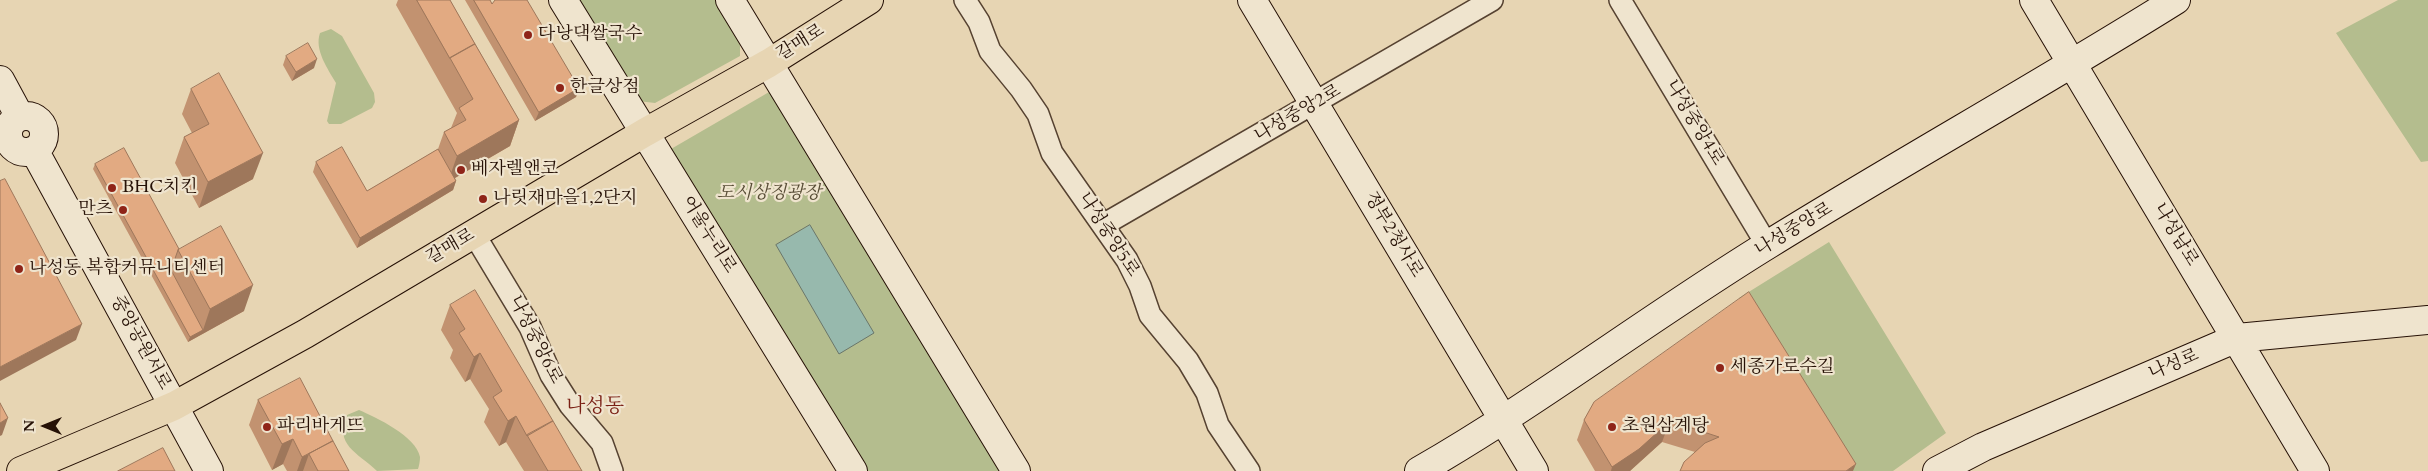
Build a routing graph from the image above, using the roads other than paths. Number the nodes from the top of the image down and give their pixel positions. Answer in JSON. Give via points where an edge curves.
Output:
{"nodes":[{"id":1,"x":563,"y":0,"type":"edge"},
{"id":2,"x":730,"y":0,"type":"edge"},
{"id":3,"x":869,"y":0,"type":"edge"},
{"id":4,"x":965,"y":0,"type":"edge"},
{"id":5,"x":1252,"y":0,"type":"edge"},
{"id":6,"x":1492,"y":0,"type":"edge"},
{"id":7,"x":1620,"y":0,"type":"edge"},
{"id":8,"x":2034,"y":0,"type":"edge"},
{"id":9,"x":2176,"y":0,"type":"edge"},
{"id":10,"x":769,"y":63,"type":"junction"},
{"id":11,"x":2073,"y":64,"type":"junction"},
{"id":12,"x":0,"y":80,"type":"edge"},
{"id":13,"x":1314,"y":105,"type":"junction"},
{"id":14,"x":644,"y":133,"type":"junction"},
{"id":15,"x":1103,"y":225,"type":"junction"},
{"id":16,"x":474,"y":234,"type":"junction"},
{"id":17,"x":1767,"y":245,"type":"junction"},
{"id":18,"x":2428,"y":320,"type":"edge"},
{"id":19,"x":2236,"y":338,"type":"junction"},
{"id":20,"x":174,"y":406,"type":"junction"},
{"id":21,"x":1504,"y":419,"type":"junction"},
{"id":22,"x":21,"y":471,"type":"edge"},
{"id":23,"x":209,"y":471,"type":"edge"},
{"id":24,"x":612,"y":471,"type":"edge"},
{"id":25,"x":853,"y":471,"type":"edge"},
{"id":26,"x":1016,"y":471,"type":"edge"},
{"id":27,"x":1249,"y":471,"type":"edge"},
{"id":28,"x":1419,"y":471,"type":"edge"},
{"id":29,"x":1534,"y":471,"type":"edge"},
{"id":30,"x":1937,"y":471,"type":"edge"},
{"id":31,"x":2316,"y":471,"type":"edge"}],
"edges":[{"from":1,"to":14,"type":"street","name":"어울누리로"},
{"from":2,"to":10,"type":"street"},
{"from":3,"to":10,"type":"main road","name":"갈매로"},
{"from":4,"to":15,"type":"street","name":"나성중앙5로","via":[[979,22],[990,51],[1038,114],[1052,153]]},
{"from":5,"to":13,"type":"street","name":"정부2청사로"},
{"from":6,"to":13,"type":"street","name":"나성중앙2로"},
{"from":7,"to":17,"type":"street","name":"나성중앙4로"},
{"from":8,"to":11,"type":"street","name":"나성남로"},
{"from":9,"to":11,"type":"street","name":"나성중앙로"},
{"from":10,"to":14,"type":"main road","name":"갈매로"},
{"from":10,"to":26,"type":"street"},
{"from":11,"to":17,"type":"street","name":"나성중앙로"},
{"from":11,"to":19,"type":"street","name":"나성남로"},
{"from":12,"to":20,"type":"street","name":"중앙공원서로","via":[[20,117],[32,117],[41,124],[44,136],[34,150]]},
{"from":13,"to":15,"type":"street","name":"나성중앙2로"},
{"from":13,"to":21,"type":"street","name":"정부2청사로"},
{"from":14,"to":16,"type":"main road","name":"갈매로"},
{"from":14,"to":25,"type":"street","name":"어울누리로"},
{"from":15,"to":27,"type":"street","name":"나성중앙5로","via":[[1128,260],[1150,315],[1188,361],[1207,393],[1218,425]]},
{"from":16,"to":20,"type":"main road","name":"갈매로","via":[[305,334]]},
{"from":16,"to":24,"type":"street","name":"나성중앙6로","via":[[530,327],[551,375],[570,405],[602,443]]},
{"from":17,"to":21,"type":"street","name":"나성중앙로"},
{"from":18,"to":19,"type":"street","name":"나성로"},
{"from":19,"to":30,"type":"street","name":"나성로","via":[[1983,447]]},
{"from":19,"to":31,"type":"street","name":"나성남로"},
{"from":20,"to":22,"type":"main road","name":"갈매로"},
{"from":20,"to":23,"type":"street","name":"중앙공원서로"},
{"from":21,"to":28,"type":"street","name":"나성중앙로"},
{"from":21,"to":29,"type":"street","name":"정부2청사로"}]}
